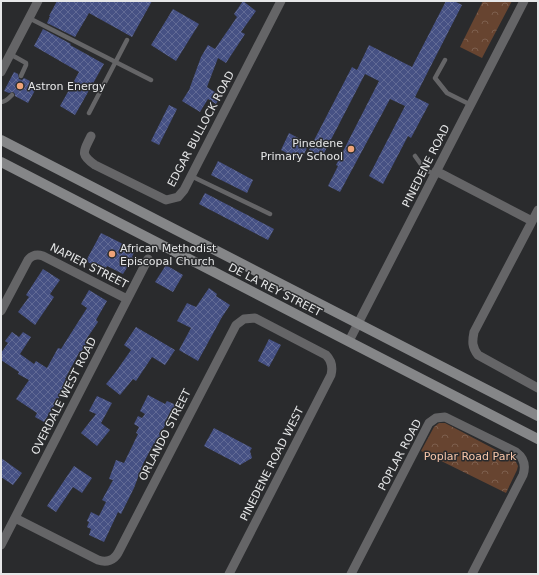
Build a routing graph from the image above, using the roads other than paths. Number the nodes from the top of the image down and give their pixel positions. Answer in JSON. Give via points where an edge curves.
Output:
{"nodes":[{"id":1,"x":38,"y":1,"type":"edge"},
{"id":2,"x":281,"y":1,"type":"edge"},
{"id":3,"x":524,"y":1,"type":"edge"},
{"id":4,"x":28,"y":18,"type":"junction"},
{"id":5,"x":127,"y":40,"type":"dead end"},
{"id":6,"x":10,"y":54,"type":"junction"},
{"id":7,"x":445,"y":60,"type":"dead end"},
{"id":8,"x":116,"y":62,"type":"junction"},
{"id":9,"x":1,"y":72,"type":"edge"},
{"id":10,"x":21,"y":76,"type":"dead end"},
{"id":11,"x":151,"y":80,"type":"dead end"},
{"id":12,"x":12,"y":95,"type":"dead end"},
{"id":13,"x":1,"y":102,"type":"edge"},
{"id":14,"x":470,"y":105,"type":"junction"},
{"id":15,"x":89,"y":113,"type":"dead end"},
{"id":16,"x":91,"y":136,"type":"dead end"},
{"id":17,"x":1,"y":140,"type":"edge"},
{"id":18,"x":415,"y":156,"type":"dead end"},
{"id":19,"x":1,"y":162,"type":"edge"},
{"id":20,"x":435,"y":173,"type":"junction"},
{"id":21,"x":191,"y":176,"type":"junction"},
{"id":22,"x":538,"y":210,"type":"edge"},
{"id":23,"x":270,"y":214,"type":"dead end"},
{"id":24,"x":532,"y":221,"type":"junction"},
{"id":25,"x":148,"y":259,"type":"dead end"},
{"id":26,"x":127,"y":299,"type":"junction"},
{"id":27,"x":1,"y":311,"type":"edge"},
{"id":28,"x":357,"y":324,"type":"junction"},
{"id":29,"x":349,"y":341,"type":"junction"},
{"id":30,"x":332,"y":364,"type":"joint"},
{"id":31,"x":538,"y":388,"type":"edge"},
{"id":32,"x":538,"y":416,"type":"edge"},
{"id":33,"x":538,"y":439,"type":"edge"},
{"id":34,"x":15,"y":518,"type":"junction"},
{"id":35,"x":1,"y":545,"type":"edge"},
{"id":36,"x":229,"y":574,"type":"edge"},
{"id":37,"x":351,"y":574,"type":"edge"},
{"id":38,"x":472,"y":574,"type":"edge"}],
"edges":[{"from":1,"to":4,"type":"street"},
{"from":2,"to":21,"type":"street","name":"EDGAR BULLOCK ROAD"},
{"from":3,"to":14,"type":"street","name":"PINEDENE ROAD"},
{"from":4,"to":6,"type":"street"},
{"from":4,"to":8,"type":"lane"},
{"from":5,"to":8,"type":"lane"},
{"from":6,"to":9,"type":"street"},
{"from":6,"to":10,"type":"lane","via":[[26,63]]},
{"from":7,"to":14,"type":"lane","via":[[435,78],[447,93]]},
{"from":8,"to":11,"type":"lane"},
{"from":8,"to":15,"type":"lane"},
{"from":12,"to":13,"type":"lane"},
{"from":14,"to":20,"type":"street","name":"PINEDENE ROAD"},
{"from":16,"to":21,"type":"street","name":"EDGAR BULLOCK ROAD","via":[[83,151],[87,159],[166,200],[174,199],[181,194]]},
{"from":17,"to":28,"type":"main road","name":"DE LA REY STREET"},
{"from":18,"to":20,"type":"lane","via":[[425,170]]},
{"from":19,"to":29,"type":"main road","name":"DE LA REY STREET"},
{"from":20,"to":24,"type":"street"},
{"from":20,"to":28,"type":"street","name":"PINEDENE ROAD"},
{"from":21,"to":23,"type":"lane"},
{"from":22,"to":24,"type":"street"},
{"from":24,"to":31,"type":"street","via":[[472,340],[473,349],[478,355]]},
{"from":25,"to":26,"type":"street","name":"OVERDALE WEST ROAD"},
{"from":26,"to":27,"type":"street","name":"NAPIER STREET","via":[[37,254],[28,260]]},
{"from":26,"to":34,"type":"street","name":"OVERDALE WEST ROAD"},
{"from":28,"to":29,"type":"street","name":"PINEDENE ROAD"},
{"from":28,"to":32,"type":"main road","name":"DE LA REY STREET"},
{"from":29,"to":33,"type":"main road","name":"DE LA REY STREET"},
{"from":30,"to":34,"type":"street","name":"ORLANDO STREET","via":[[326,355],[255,318],[238,322],[118,553],[110,560],[98,560]]},
{"from":30,"to":36,"type":"street","name":"PINEDENE ROAD WEST","via":[[331,375]]},
{"from":34,"to":35,"type":"street","name":"OVERDALE WEST ROAD"},
{"from":37,"to":38,"type":"street","name":"POPLAR ROAD","via":[[429,423],[436,418],[445,417],[516,452],[525,466],[523,475]]}]}
